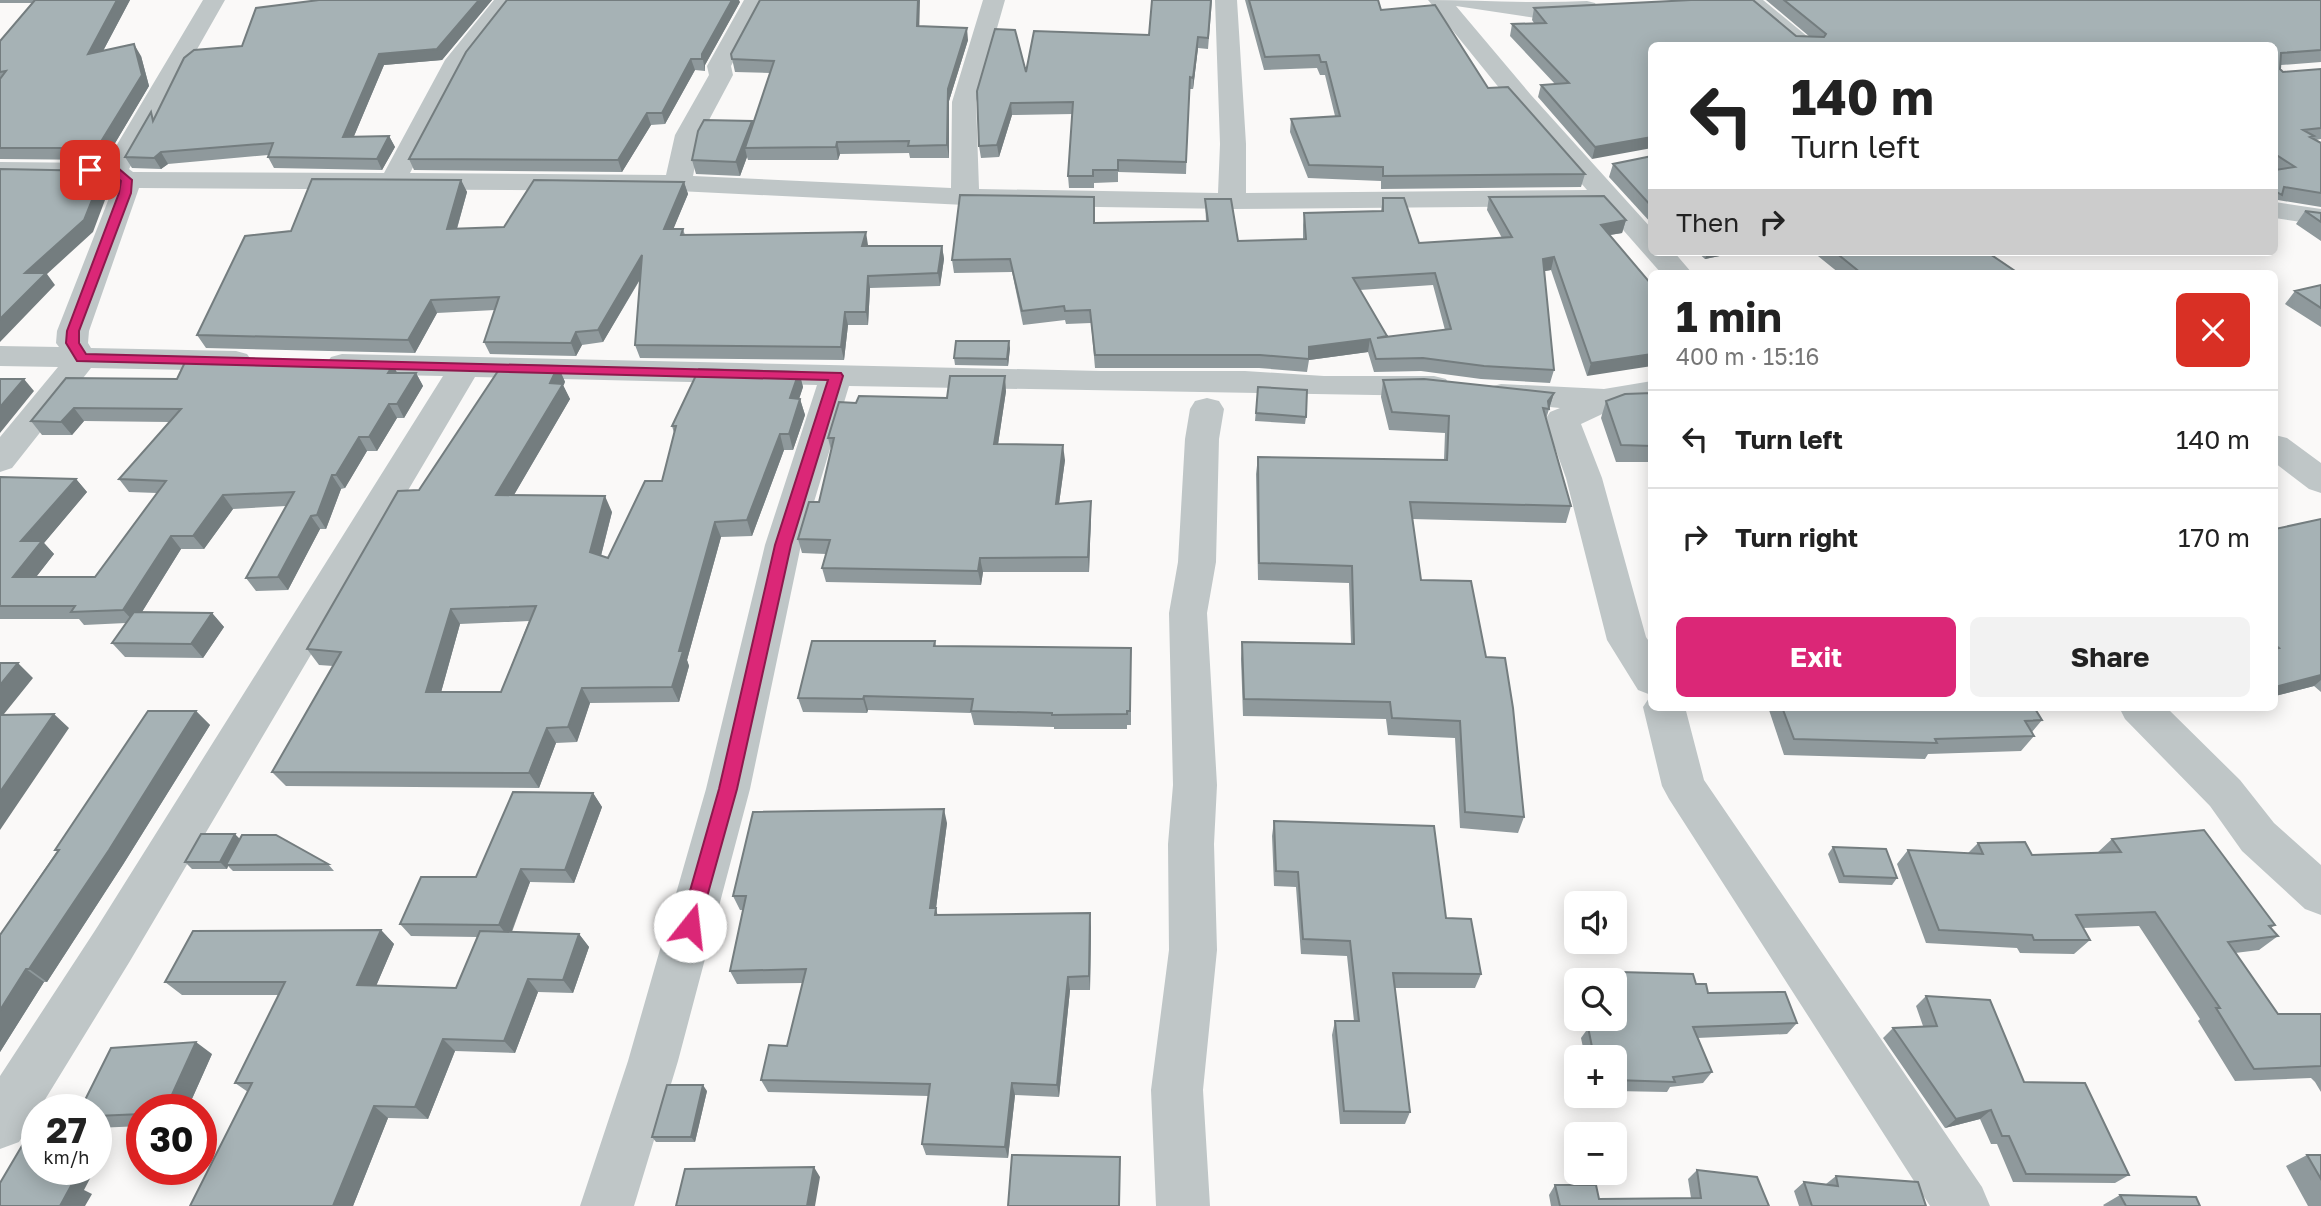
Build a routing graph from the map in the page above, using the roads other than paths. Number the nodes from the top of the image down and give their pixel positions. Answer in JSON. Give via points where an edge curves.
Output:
{"nodes":[{"id":1,"x":214,"y":0,"type":"edge"},
{"id":2,"x":506,"y":0,"type":"edge"},
{"id":3,"x":755,"y":0,"type":"edge"},
{"id":4,"x":994,"y":0,"type":"edge"},
{"id":5,"x":1226,"y":0,"type":"edge"},
{"id":6,"x":1439,"y":0,"type":"edge"},
{"id":7,"x":1457,"y":0,"type":"edge"},
{"id":8,"x":1749,"y":0,"type":"edge"},
{"id":9,"x":1615,"y":7,"type":"edge"},
{"id":10,"x":1803,"y":42,"type":"edge"},
{"id":11,"x":1611,"y":166,"type":"edge"},
{"id":12,"x":0,"y":170,"type":"edge"},
{"id":13,"x":1584,"y":171,"type":"junction"},
{"id":14,"x":120,"y":175,"type":"junction"},
{"id":15,"x":391,"y":183,"type":"junction"},
{"id":16,"x":678,"y":183,"type":"junction"},
{"id":17,"x":965,"y":197,"type":"junction"},
{"id":18,"x":1609,"y":198,"type":"junction"},
{"id":19,"x":1232,"y":201,"type":"junction"},
{"id":20,"x":2278,"y":211,"type":"edge"},
{"id":21,"x":2319,"y":219,"type":"edge"},
{"id":22,"x":1648,"y":242,"type":"edge"},
{"id":23,"x":1661,"y":256,"type":"edge"},
{"id":24,"x":1674,"y":270,"type":"edge"},
{"id":25,"x":0,"y":356,"type":"edge"},
{"id":26,"x":82,"y":358,"type":"junction"},
{"id":27,"x":260,"y":362,"type":"edge"},
{"id":28,"x":315,"y":363,"type":"edge"},
{"id":29,"x":465,"y":367,"type":"junction"},
{"id":30,"x":836,"y":376,"type":"junction"},
{"id":31,"x":1648,"y":392,"type":"edge"},
{"id":32,"x":1198,"y":394,"type":"junction"},
{"id":33,"x":1604,"y":400,"type":"junction"},
{"id":34,"x":2278,"y":448,"type":"edge"},
{"id":35,"x":0,"y":460,"type":"edge"},
{"id":36,"x":2321,"y":481,"type":"edge"},
{"id":37,"x":1648,"y":673,"type":"edge"},
{"id":38,"x":1665,"y":711,"type":"edge"},
{"id":39,"x":2144,"y":711,"type":"edge"},
{"id":40,"x":2321,"y":894,"type":"edge"},
{"id":41,"x":0,"y":1123,"type":"edge"},
{"id":42,"x":607,"y":1206,"type":"edge"},
{"id":43,"x":1183,"y":1206,"type":"edge"},
{"id":44,"x":1964,"y":1206,"type":"edge"}],
"edges":[{"from":1,"to":14,"type":"street"},
{"from":2,"to":15,"type":"street","via":[[457,60]]},
{"from":3,"to":16,"type":"street","via":[[688,135]]},
{"from":4,"to":17,"type":"street","via":[[964,102]]},
{"from":5,"to":19,"type":"street"},
{"from":6,"to":13,"type":"street"},
{"from":7,"to":9,"type":"street","via":[[1536,11]]},
{"from":8,"to":10,"type":"street"},
{"from":11,"to":13,"type":"street"},
{"from":12,"to":14,"type":"street"},
{"from":13,"to":18,"type":"street"},
{"from":14,"to":15,"type":"street"},
{"from":14,"to":26,"type":"street","via":[[125,193],[73,331],[72,343]]},
{"from":15,"to":16,"type":"street"},
{"from":16,"to":17,"type":"street"},
{"from":17,"to":19,"type":"street"},
{"from":18,"to":19,"type":"street"},
{"from":18,"to":22,"type":"street"},
{"from":20,"to":21,"type":"street"},
{"from":23,"to":24,"type":"street"},
{"from":25,"to":26,"type":"street"},
{"from":26,"to":27,"type":"street"},
{"from":26,"to":35,"type":"street"},
{"from":28,"to":29,"type":"street"},
{"from":29,"to":30,"type":"street"},
{"from":29,"to":41,"type":"street"},
{"from":30,"to":32,"type":"street","via":[[1101,381]]},
{"from":30,"to":42,"type":"street","via":[[783,545],[725,800],[653,1061]]},
{"from":31,"to":33,"type":"street"},
{"from":32,"to":33,"type":"street","via":[[1421,384],[1481,393]]},
{"from":32,"to":43,"type":"street","via":[[1202,439],[1197,562],[1188,613],[1195,785],[1191,844],[1194,950],[1177,1090]]},
{"from":33,"to":37,"type":"street","via":[[1562,420],[1584,478],[1627,640]]},
{"from":34,"to":36,"type":"street"},
{"from":38,"to":44,"type":"street","via":[[1684,786]]},
{"from":39,"to":40,"type":"street","via":[[2225,793],[2258,837]]}]}
